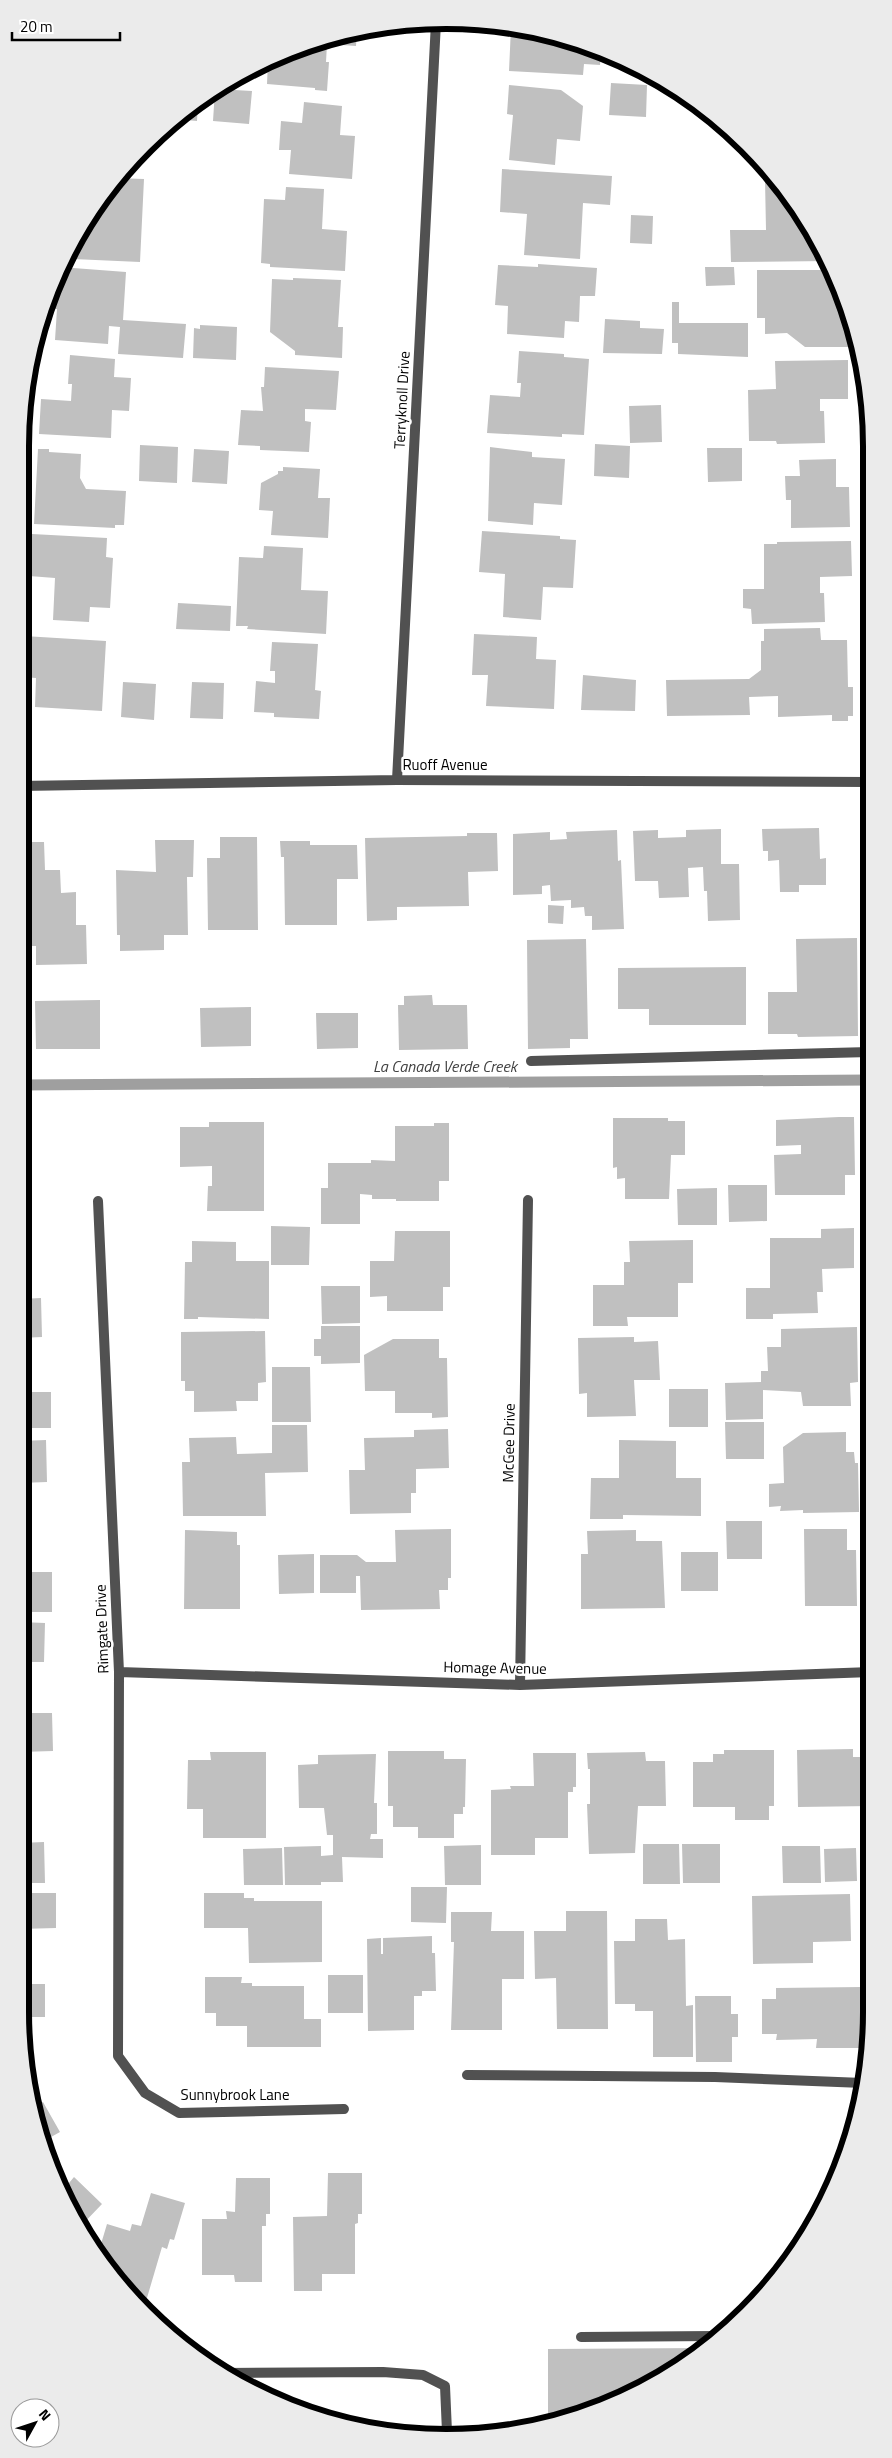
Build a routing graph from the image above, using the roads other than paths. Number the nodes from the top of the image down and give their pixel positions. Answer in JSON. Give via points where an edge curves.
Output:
{"nodes":[{"id":1,"x":436,"y":29,"type":"edge"},
{"id":2,"x":397,"y":780,"type":"junction"},
{"id":3,"x":863,"y":782,"type":"edge"},
{"id":4,"x":29,"y":786,"type":"edge"},
{"id":5,"x":863,"y":1052,"type":"edge"},
{"id":6,"x":531,"y":1061,"type":"dead end"},
{"id":7,"x":528,"y":1200,"type":"dead end"},
{"id":8,"x":98,"y":1201,"type":"dead end"},
{"id":9,"x":119,"y":1672,"type":"junction"},
{"id":10,"x":863,"y":1672,"type":"edge"},
{"id":11,"x":520,"y":1685,"type":"junction"},
{"id":12,"x":118,"y":2056,"type":"joint"},
{"id":13,"x":467,"y":2075,"type":"dead end"},
{"id":14,"x":857,"y":2083,"type":"edge"},
{"id":15,"x":344,"y":2109,"type":"dead end"},
{"id":16,"x":709,"y":2336,"type":"edge"},
{"id":17,"x":582,"y":2337,"type":"dead end"},
{"id":18,"x":237,"y":2373,"type":"edge"},
{"id":19,"x":447,"y":2429,"type":"edge"}],
"edges":[{"from":1,"to":2,"type":"street","name":"Terryknoll Drive"},
{"from":2,"to":3,"type":"street","name":"Ruoff Avenue"},
{"from":2,"to":4,"type":"street","name":"Ruoff Avenue"},
{"from":5,"to":6,"type":"street"},
{"from":7,"to":11,"type":"street","name":"McGee Drive"},
{"from":8,"to":9,"type":"street","name":"Rimgate Drive"},
{"from":9,"to":11,"type":"street","name":"Homage Avenue"},
{"from":9,"to":12,"type":"street","name":"Rimgate Drive"},
{"from":10,"to":11,"type":"street","name":"Homage Avenue"},
{"from":12,"to":15,"type":"street","name":"Sunnybrook Lane","via":[[145,2093],[179,2112]]},
{"from":13,"to":14,"type":"street","via":[[715,2077]]},
{"from":16,"to":17,"type":"street"},
{"from":18,"to":19,"type":"street","via":[[382,2372],[423,2375],[445,2386]]}]}
